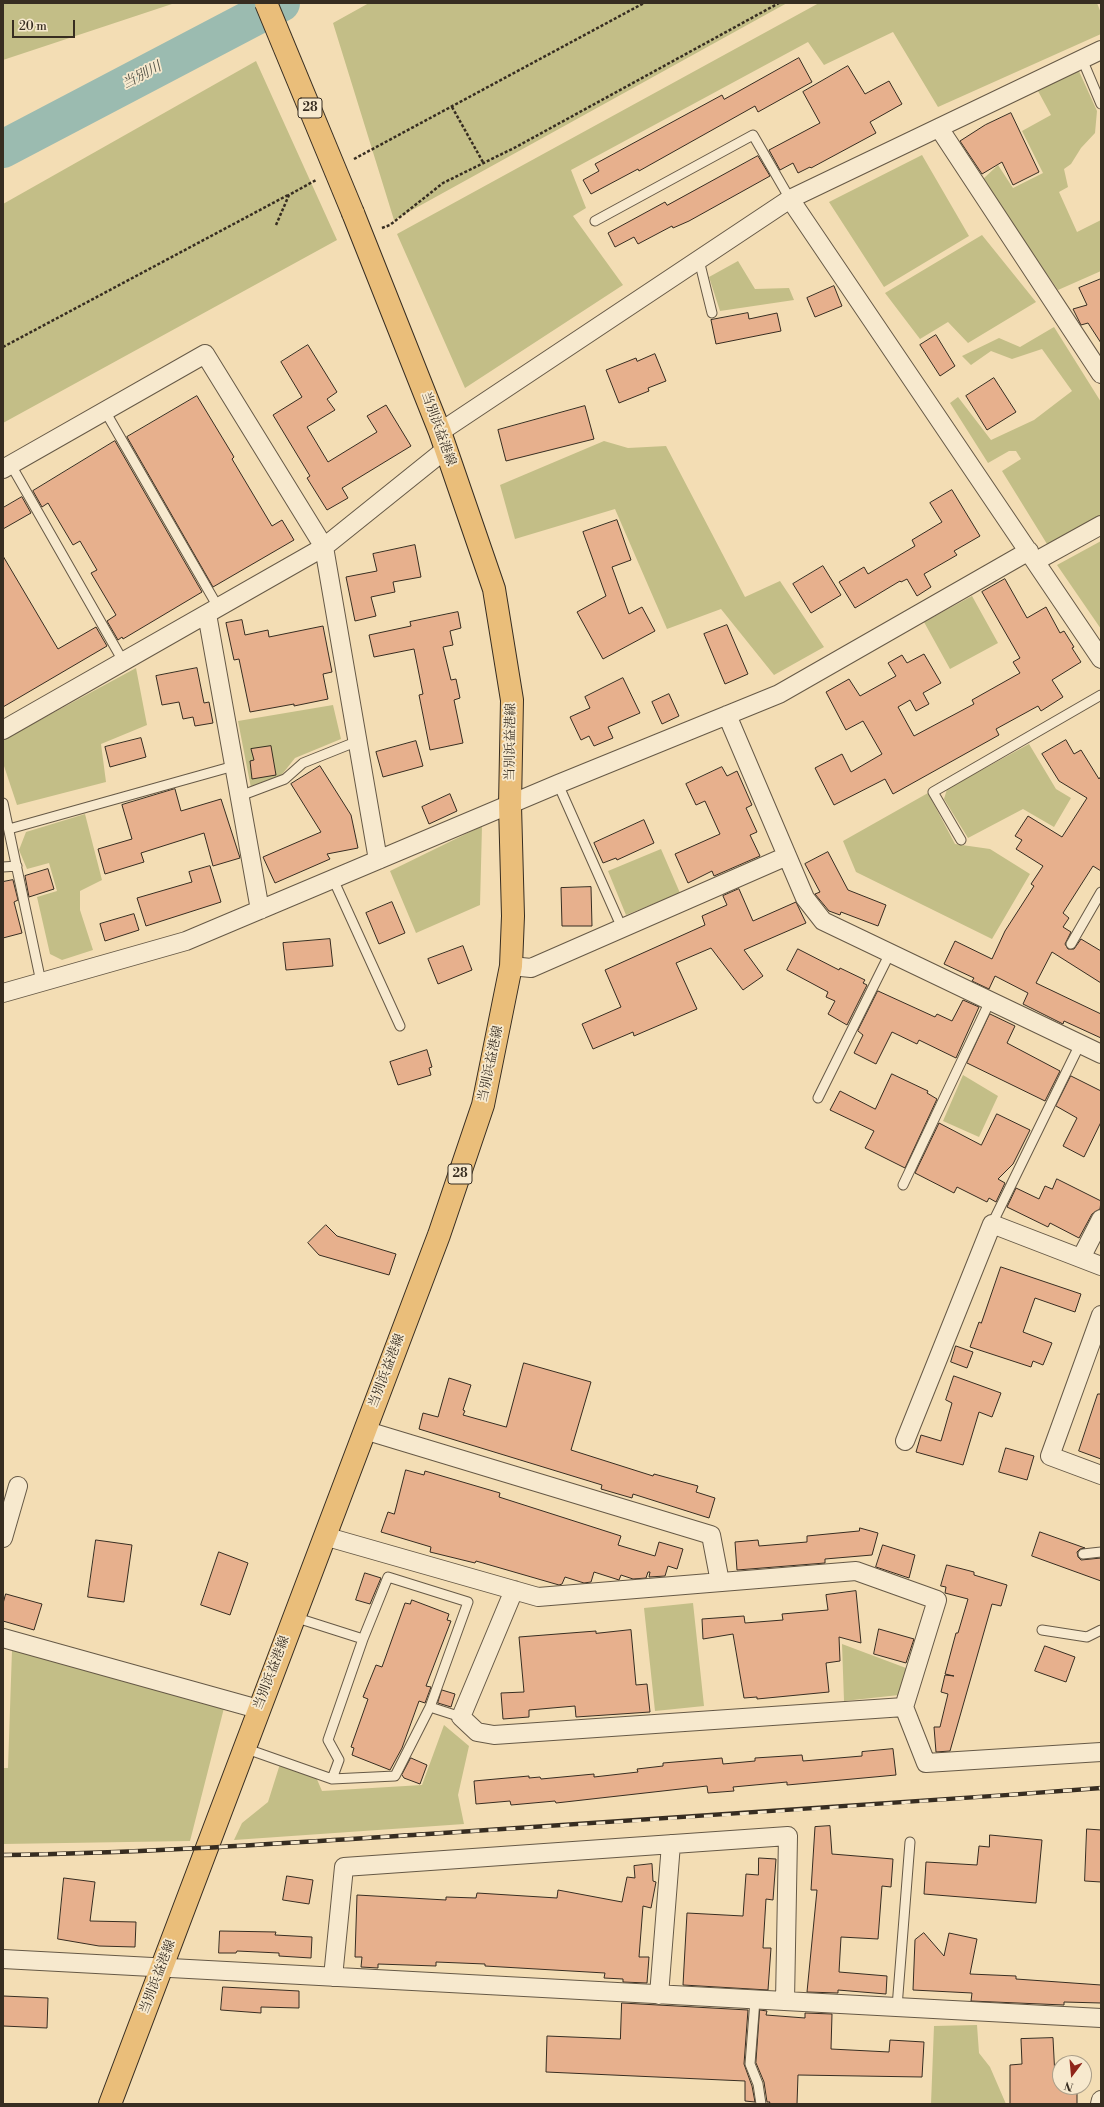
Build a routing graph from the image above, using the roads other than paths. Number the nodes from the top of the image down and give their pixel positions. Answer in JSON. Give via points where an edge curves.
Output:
{"nodes":[{"id":1,"x":266,"y":3,"type":"edge"},
{"id":2,"x":1101,"y":50,"type":"edge"},
{"id":3,"x":1082,"y":59,"type":"junction"},
{"id":4,"x":1101,"y":104,"type":"edge"},
{"id":5,"x":939,"y":128,"type":"junction"},
{"id":6,"x":790,"y":199,"type":"junction"},
{"id":7,"x":595,"y":221,"type":"dead end"},
{"id":8,"x":699,"y":260,"type":"junction"},
{"id":9,"x":712,"y":313,"type":"dead end"},
{"id":10,"x":1101,"y":374,"type":"edge"},
{"id":11,"x":104,"y":411,"type":"junction"},
{"id":12,"x":443,"y":440,"type":"junction"},
{"id":13,"x":7,"y":467,"type":"edge"},
{"id":14,"x":1101,"y":526,"type":"edge"},
{"id":15,"x":324,"y":547,"type":"junction"},
{"id":16,"x":1033,"y":556,"type":"junction"},
{"id":17,"x":212,"y":611,"type":"junction"},
{"id":18,"x":1101,"y":659,"type":"edge"},
{"id":19,"x":123,"y":661,"type":"junction"},
{"id":20,"x":1101,"y":695,"type":"edge"},
{"id":21,"x":727,"y":715,"type":"junction"},
{"id":22,"x":3,"y":730,"type":"edge"},
{"id":23,"x":358,"y":741,"type":"junction"},
{"id":24,"x":234,"y":766,"type":"junction"},
{"id":25,"x":558,"y":784,"type":"junction"},
{"id":26,"x":240,"y":796,"type":"junction"},
{"id":27,"x":3,"y":803,"type":"edge"},
{"id":28,"x":510,"y":805,"type":"junction"},
{"id":29,"x":9,"y":829,"type":"junction"},
{"id":30,"x":961,"y":840,"type":"dead end"},
{"id":31,"x":787,"y":856,"type":"junction"},
{"id":32,"x":378,"y":860,"type":"junction"},
{"id":33,"x":16,"y":866,"type":"junction"},
{"id":34,"x":3,"y":867,"type":"edge"},
{"id":35,"x":333,"y":879,"type":"junction"},
{"id":36,"x":1101,"y":892,"type":"edge"},
{"id":37,"x":260,"y":910,"type":"junction"},
{"id":38,"x":622,"y":928,"type":"junction"},
{"id":39,"x":1071,"y":944,"type":"dead end"},
{"id":40,"x":890,"y":953,"type":"junction"},
{"id":41,"x":511,"y":966,"type":"junction"},
{"id":42,"x":41,"y":982,"type":"junction"},
{"id":43,"x":3,"y":993,"type":"edge"},
{"id":44,"x":990,"y":1001,"type":"junction"},
{"id":45,"x":400,"y":1026,"type":"dead end"},
{"id":46,"x":1080,"y":1044,"type":"junction"},
{"id":47,"x":1101,"y":1054,"type":"edge"},
{"id":48,"x":818,"y":1098,"type":"dead end"},
{"id":49,"x":903,"y":1185,"type":"dead end"},
{"id":50,"x":1101,"y":1219,"type":"edge"},
{"id":51,"x":992,"y":1224,"type":"junction"},
{"id":52,"x":1081,"y":1258,"type":"junction"},
{"id":53,"x":1101,"y":1266,"type":"edge"},
{"id":54,"x":1101,"y":1315,"type":"edge"},
{"id":55,"x":364,"y":1430,"type":"junction"},
{"id":56,"x":905,"y":1441,"type":"dead end"},
{"id":57,"x":1101,"y":1475,"type":"edge"},
{"id":58,"x":18,"y":1486,"type":"dead end"},
{"id":59,"x":324,"y":1536,"type":"junction"},
{"id":60,"x":3,"y":1538,"type":"edge"},
{"id":61,"x":1101,"y":1552,"type":"edge"},
{"id":62,"x":1083,"y":1554,"type":"dead end"},
{"id":63,"x":720,"y":1582,"type":"junction"},
{"id":64,"x":514,"y":1590,"type":"junction"},
{"id":65,"x":293,"y":1616,"type":"junction"},
{"id":66,"x":1042,"y":1630,"type":"dead end"},
{"id":67,"x":1101,"y":1630,"type":"edge"},
{"id":68,"x":3,"y":1638,"type":"edge"},
{"id":69,"x":363,"y":1639,"type":"junction"},
{"id":70,"x":430,"y":1707,"type":"junction"},
{"id":71,"x":904,"y":1707,"type":"junction"},
{"id":72,"x":258,"y":1709,"type":"junction"},
{"id":73,"x":461,"y":1716,"type":"junction"},
{"id":74,"x":244,"y":1748,"type":"junction"},
{"id":75,"x":1101,"y":1752,"type":"edge"},
{"id":76,"x":332,"y":1778,"type":"junction"},
{"id":77,"x":910,"y":1842,"type":"dead end"},
{"id":78,"x":671,"y":1844,"type":"junction"},
{"id":79,"x":3,"y":1959,"type":"edge"},
{"id":80,"x":161,"y":1968,"type":"junction"},
{"id":81,"x":333,"y":1977,"type":"junction"},
{"id":82,"x":659,"y":1995,"type":"junction"},
{"id":83,"x":755,"y":2000,"type":"junction"},
{"id":84,"x":784,"y":2002,"type":"junction"},
{"id":85,"x":897,"y":2007,"type":"junction"},
{"id":86,"x":1101,"y":2018,"type":"edge"},
{"id":87,"x":1101,"y":2100,"type":"edge"},
{"id":88,"x":110,"y":2104,"type":"edge"},
{"id":89,"x":761,"y":2104,"type":"edge"},
{"id":90,"x":1100,"y":2104,"type":"edge"}],
"edges":[{"from":1,"to":12,"type":"main road","name":"当別浜益港線","number":"28","bridge":true},
{"from":2,"to":3,"type":"street"},
{"from":3,"to":4,"type":"lane"},
{"from":3,"to":5,"type":"street"},
{"from":5,"to":6,"type":"street"},
{"from":5,"to":10,"type":"street"},
{"from":6,"to":7,"type":"lane","via":[[753,135]]},
{"from":6,"to":8,"type":"street"},
{"from":6,"to":16,"type":"street"},
{"from":8,"to":9,"type":"lane"},
{"from":8,"to":12,"type":"street"},
{"from":11,"to":13,"type":"street"},
{"from":11,"to":15,"type":"street","via":[[205,354]]},
{"from":11,"to":17,"type":"lane"},
{"from":12,"to":15,"type":"street"},
{"from":12,"to":28,"type":"main road","name":"当別浜益港線","number":"28","via":[[494,589],[512,700]]},
{"from":13,"to":19,"type":"lane"},
{"from":14,"to":16,"type":"street"},
{"from":15,"to":17,"type":"street"},
{"from":15,"to":23,"type":"street"},
{"from":16,"to":18,"type":"street"},
{"from":16,"to":21,"type":"street","via":[[779,694]]},
{"from":17,"to":19,"type":"street"},
{"from":17,"to":24,"type":"street"},
{"from":19,"to":22,"type":"street"},
{"from":20,"to":30,"type":"lane","via":[[933,792]]},
{"from":21,"to":25,"type":"street"},
{"from":21,"to":31,"type":"street"},
{"from":23,"to":26,"type":"lane","via":[[303,762],[285,779]]},
{"from":23,"to":32,"type":"street"},
{"from":24,"to":26,"type":"street"},
{"from":24,"to":29,"type":"lane"},
{"from":25,"to":28,"type":"street"},
{"from":25,"to":38,"type":"lane"},
{"from":26,"to":37,"type":"street"},
{"from":27,"to":29,"type":"lane"},
{"from":28,"to":32,"type":"street"},
{"from":28,"to":41,"type":"main road","name":"当別浜益港線","number":"28","via":[[513,916]]},
{"from":29,"to":33,"type":"lane"},
{"from":31,"to":38,"type":"street"},
{"from":31,"to":40,"type":"street","via":[[805,898],[823,921]]},
{"from":32,"to":35,"type":"street"},
{"from":33,"to":34,"type":"lane"},
{"from":33,"to":42,"type":"lane"},
{"from":35,"to":37,"type":"street"},
{"from":35,"to":45,"type":"lane"},
{"from":36,"to":39,"type":"lane"},
{"from":37,"to":42,"type":"street","via":[[186,941]]},
{"from":38,"to":41,"type":"street","via":[[531,968]]},
{"from":40,"to":44,"type":"street"},
{"from":40,"to":48,"type":"lane"},
{"from":41,"to":55,"type":"main road","name":"当別浜益港線","number":"28","via":[[483,1105],[439,1235]]},
{"from":42,"to":43,"type":"street"},
{"from":44,"to":46,"type":"street"},
{"from":44,"to":49,"type":"lane"},
{"from":46,"to":47,"type":"street"},
{"from":46,"to":51,"type":"lane"},
{"from":50,"to":52,"type":"street"},
{"from":51,"to":52,"type":"street"},
{"from":51,"to":56,"type":"street"},
{"from":52,"to":53,"type":"street"},
{"from":54,"to":57,"type":"street","via":[[1050,1456]]},
{"from":55,"to":59,"type":"main road","name":"当別浜益港線","number":"28"},
{"from":55,"to":63,"type":"street","via":[[711,1535]]},
{"from":58,"to":60,"type":"street"},
{"from":59,"to":64,"type":"street"},
{"from":59,"to":65,"type":"main road","name":"当別浜益港線","number":"28"},
{"from":61,"to":62,"type":"lane"},
{"from":63,"to":64,"type":"street","via":[[538,1596]]},
{"from":63,"to":71,"type":"street","via":[[856,1571],[937,1600]]},
{"from":64,"to":73,"type":"street"},
{"from":65,"to":69,"type":"lane"},
{"from":65,"to":72,"type":"main road","name":"当別浜益港線","number":"28"},
{"from":66,"to":67,"type":"lane","via":[[1087,1637]]},
{"from":68,"to":72,"type":"street"},
{"from":69,"to":70,"type":"lane","via":[[388,1577],[468,1602]]},
{"from":69,"to":76,"type":"lane","via":[[328,1740],[339,1760]]},
{"from":70,"to":73,"type":"lane"},
{"from":70,"to":76,"type":"lane","via":[[395,1776]]},
{"from":71,"to":73,"type":"street","via":[[494,1735],[477,1732]]},
{"from":71,"to":75,"type":"street","via":[[926,1763]]},
{"from":72,"to":74,"type":"main road","name":"当別浜益港線","number":"28"},
{"from":74,"to":76,"type":"lane"},
{"from":74,"to":80,"type":"main road","name":"当別浜益港線","number":"28"},
{"from":77,"to":85,"type":"lane"},
{"from":78,"to":81,"type":"street","via":[[344,1867]]},
{"from":78,"to":82,"type":"street"},
{"from":78,"to":84,"type":"street","via":[[788,1836]]},
{"from":79,"to":80,"type":"street"},
{"from":80,"to":81,"type":"street"},
{"from":80,"to":88,"type":"main road","name":"当別浜益港線","number":"28"},
{"from":81,"to":82,"type":"street"},
{"from":82,"to":83,"type":"street"},
{"from":83,"to":84,"type":"street"},
{"from":83,"to":89,"type":"lane","via":[[750,2064],[758,2084]]},
{"from":84,"to":85,"type":"street"},
{"from":85,"to":86,"type":"street"},
{"from":87,"to":90,"type":"street"}]}
